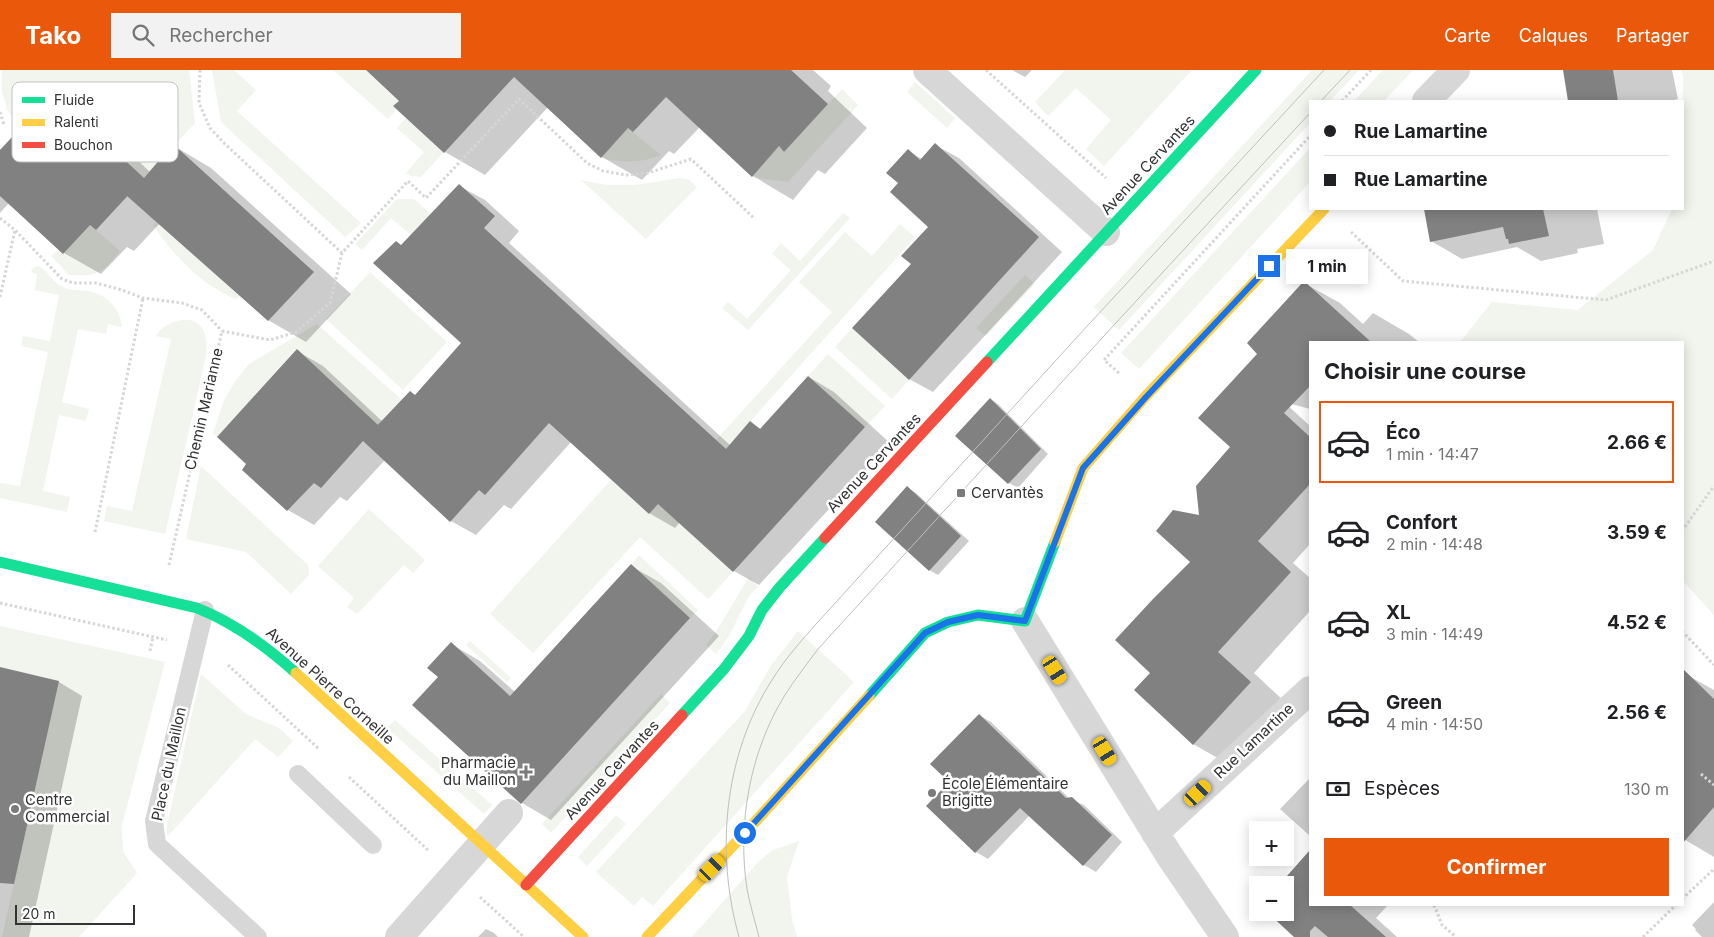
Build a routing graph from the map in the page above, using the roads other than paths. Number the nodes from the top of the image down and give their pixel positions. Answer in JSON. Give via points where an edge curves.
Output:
{"nodes":[{"id":1,"x":927,"y":70,"type":"edge"},
{"id":2,"x":1256,"y":70,"type":"edge"},
{"id":3,"x":1456,"y":70,"type":"edge"},
{"id":4,"x":1427,"y":100,"type":"edge"},
{"id":5,"x":1323,"y":210,"type":"edge"},
{"id":6,"x":1106,"y":232,"type":"junction"},
{"id":7,"x":0,"y":562,"type":"edge"},
{"id":8,"x":205,"y":610,"type":"junction"},
{"id":9,"x":1025,"y":621,"type":"junction"},
{"id":10,"x":1309,"y":691,"type":"edge"},
{"id":11,"x":298,"y":774,"type":"dead end"},
{"id":12,"x":509,"y":813,"type":"dead end"},
{"id":13,"x":1155,"y":833,"type":"junction"},
{"id":14,"x":481,"y":844,"type":"junction"},
{"id":15,"x":373,"y":845,"type":"dead end"},
{"id":16,"x":526,"y":885,"type":"junction"},
{"id":17,"x":258,"y":937,"type":"edge"},
{"id":18,"x":400,"y":937,"type":"edge"},
{"id":19,"x":583,"y":937,"type":"edge"},
{"id":20,"x":647,"y":937,"type":"edge"},
{"id":21,"x":1225,"y":937,"type":"edge"}],
"edges":[{"from":1,"to":6,"type":"street"},
{"from":2,"to":6,"type":"street","name":"Avenue Cervantes"},
{"from":3,"to":4,"type":"street"},
{"from":5,"to":9,"type":"street","via":[[1083,468]]},
{"from":6,"to":16,"type":"street","name":"Avenue Cervantes","via":[[780,587],[724,670]]},
{"from":7,"to":8,"type":"street","name":"Avenue Pierre Corneille"},
{"from":8,"to":14,"type":"street","name":"Avenue Pierre Corneille","via":[[230,621],[271,650]]},
{"from":8,"to":17,"type":"lane","name":"Place du Maillon","via":[[154,821],[158,844]]},
{"from":9,"to":13,"type":"street"},
{"from":9,"to":20,"type":"street","via":[[978,615],[948,622],[925,633]]},
{"from":10,"to":13,"type":"street","name":"Rue Lamartine"},
{"from":11,"to":15,"type":"lane"},
{"from":12,"to":14,"type":"street"},
{"from":13,"to":21,"type":"street"},
{"from":14,"to":16,"type":"street","name":"Avenue Pierre Corneille"},
{"from":14,"to":18,"type":"street"},
{"from":16,"to":19,"type":"street","name":"Avenue Pierre Corneille"}]}
